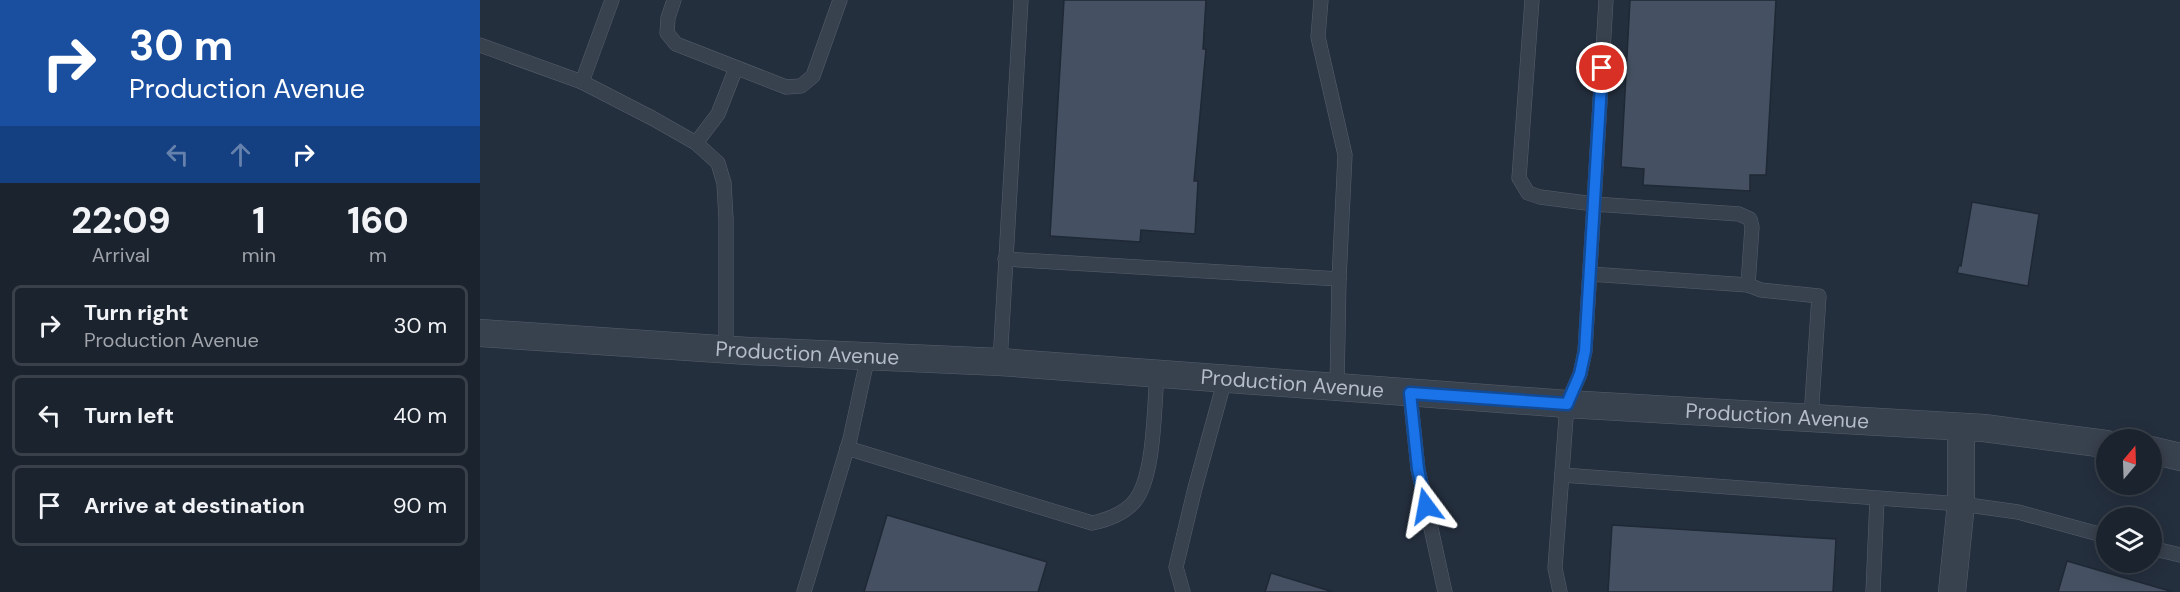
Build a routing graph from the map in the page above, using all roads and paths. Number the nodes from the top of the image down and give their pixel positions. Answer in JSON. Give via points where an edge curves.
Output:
{"nodes":[{"id":1,"x":612,"y":0,"type":"edge"},
{"id":2,"x":674,"y":0,"type":"edge"},
{"id":3,"x":840,"y":0,"type":"edge"},
{"id":4,"x":1021,"y":0,"type":"edge"},
{"id":5,"x":1321,"y":0,"type":"edge"},
{"id":6,"x":1532,"y":0,"type":"edge"},
{"id":7,"x":1606,"y":0,"type":"edge"},
{"id":8,"x":480,"y":45,"type":"edge"},
{"id":9,"x":736,"y":68,"type":"junction"},
{"id":10,"x":582,"y":82,"type":"junction"},
{"id":11,"x":696,"y":143,"type":"junction"},
{"id":12,"x":1594,"y":204,"type":"junction"},
{"id":13,"x":1005,"y":259,"type":"junction"},
{"id":14,"x":1590,"y":274,"type":"junction"},
{"id":15,"x":1339,"y":279,"type":"junction"},
{"id":16,"x":1748,"y":285,"type":"junction"},
{"id":17,"x":480,"y":333,"type":"edge"},
{"id":18,"x":726,"y":350,"type":"junction"},
{"id":19,"x":868,"y":356,"type":"junction"},
{"id":20,"x":1000,"y":362,"type":"junction"},
{"id":21,"x":1157,"y":374,"type":"junction"},
{"id":22,"x":1225,"y":378,"type":"junction"},
{"id":23,"x":1337,"y":387,"type":"junction"},
{"id":24,"x":1410,"y":393,"type":"junction"},
{"id":25,"x":1567,"y":404,"type":"junction"},
{"id":26,"x":1811,"y":418,"type":"junction"},
{"id":27,"x":1960,"y":427,"type":"junction"},
{"id":28,"x":2096,"y":443,"type":"edge"},
{"id":29,"x":848,"y":448,"type":"junction"},
{"id":30,"x":2162,"y":453,"type":"edge"},
{"id":31,"x":2180,"y":457,"type":"edge"},
{"id":32,"x":1562,"y":475,"type":"junction"},
{"id":33,"x":1877,"y":499,"type":"junction"},
{"id":34,"x":1961,"y":504,"type":"junction"},
{"id":35,"x":2096,"y":533,"type":"edge"},
{"id":36,"x":2162,"y":551,"type":"edge"},
{"id":37,"x":2180,"y":555,"type":"edge"},
{"id":38,"x":804,"y":592,"type":"edge"},
{"id":39,"x":1183,"y":592,"type":"edge"},
{"id":40,"x":1445,"y":592,"type":"edge"},
{"id":41,"x":1560,"y":592,"type":"edge"},
{"id":42,"x":1873,"y":592,"type":"edge"},
{"id":43,"x":1952,"y":592,"type":"edge"}],
"edges":[{"from":1,"to":10,"type":"lane"},
{"from":2,"to":9,"type":"lane","via":[[667,33],[676,44]]},
{"from":3,"to":9,"type":"lane","via":[[813,76],[801,86],[786,87]]},
{"from":4,"to":13,"type":"lane"},
{"from":5,"to":15,"type":"lane","via":[[1318,37],[1345,155]]},
{"from":6,"to":12,"type":"lane","via":[[1519,178],[1528,194]]},
{"from":7,"to":12,"type":"lane"},
{"from":8,"to":10,"type":"lane"},
{"from":9,"to":11,"type":"lane","via":[[718,114]]},
{"from":10,"to":11,"type":"lane"},
{"from":11,"to":18,"type":"lane","via":[[718,163],[724,183]]},
{"from":12,"to":14,"type":"lane"},
{"from":12,"to":16,"type":"lane","via":[[1745,216],[1752,226]]},
{"from":13,"to":15,"type":"lane"},
{"from":13,"to":20,"type":"lane"},
{"from":14,"to":16,"type":"lane"},
{"from":14,"to":25,"type":"lane","via":[[1585,351]]},
{"from":15,"to":23,"type":"lane"},
{"from":16,"to":26,"type":"lane","via":[[1819,296]]},
{"from":17,"to":18,"type":"street","name":"Production Avenue"},
{"from":18,"to":19,"type":"street","name":"Production Avenue"},
{"from":19,"to":20,"type":"street","name":"Production Avenue"},
{"from":19,"to":29,"type":"lane"},
{"from":20,"to":21,"type":"street","name":"Production Avenue"},
{"from":21,"to":22,"type":"street","name":"Production Avenue"},
{"from":21,"to":29,"type":"lane","via":[[1151,453],[1142,489],[1134,502],[1103,521],[1092,523]]},
{"from":22,"to":23,"type":"street","name":"Production Avenue"},
{"from":22,"to":39,"type":"lane","via":[[1176,567]]},
{"from":23,"to":24,"type":"street","name":"Production Avenue"},
{"from":24,"to":25,"type":"street","name":"Production Avenue"},
{"from":24,"to":40,"type":"lane","via":[[1418,469]]},
{"from":25,"to":26,"type":"street","name":"Production Avenue"},
{"from":25,"to":32,"type":"lane"},
{"from":26,"to":27,"type":"street","name":"Production Avenue"},
{"from":27,"to":28,"type":"street","name":"Production Avenue"},
{"from":27,"to":34,"type":"street"},
{"from":29,"to":38,"type":"lane"},
{"from":30,"to":31,"type":"street"},
{"from":32,"to":33,"type":"lane"},
{"from":32,"to":41,"type":"lane","via":[[1555,568]]},
{"from":33,"to":34,"type":"lane"},
{"from":33,"to":42,"type":"lane"},
{"from":34,"to":35,"type":"lane","via":[[2018,512]]},
{"from":34,"to":43,"type":"street"},
{"from":36,"to":37,"type":"lane"}]}
